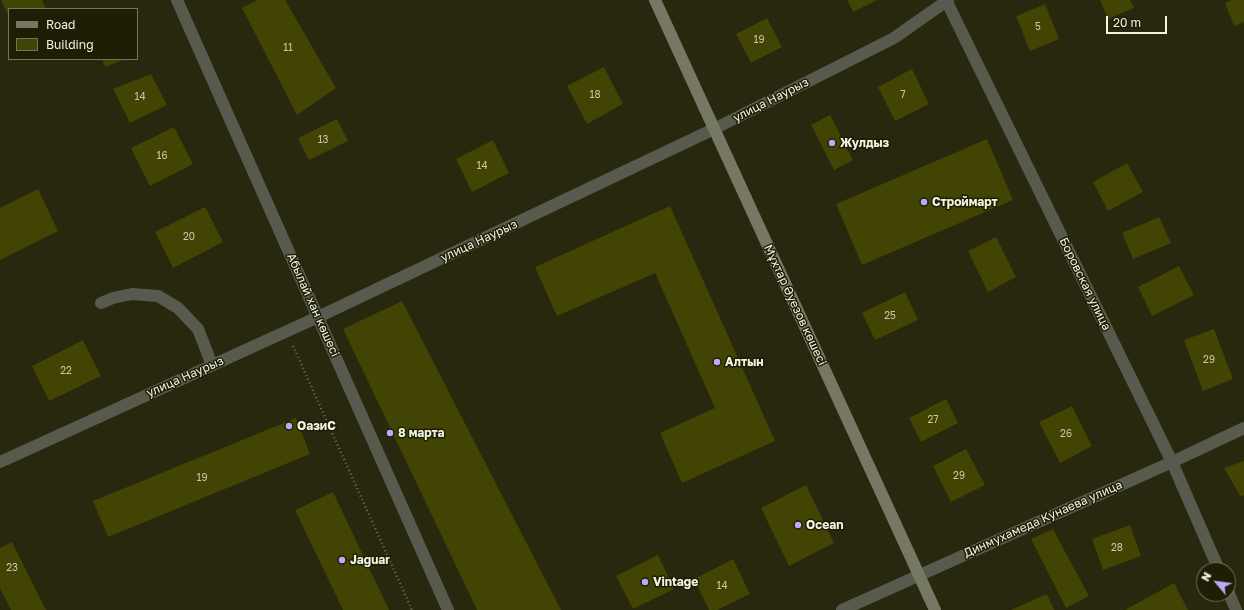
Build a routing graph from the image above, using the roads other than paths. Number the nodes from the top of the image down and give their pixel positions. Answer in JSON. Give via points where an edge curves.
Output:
{"nodes":[{"id":1,"x":177,"y":0,"type":"edge"},
{"id":2,"x":655,"y":0,"type":"edge"},
{"id":3,"x":946,"y":0,"type":"edge"},
{"id":4,"x":714,"y":129,"type":"junction"},
{"id":5,"x":100,"y":303,"type":"dead end"},
{"id":6,"x":318,"y":317,"type":"junction"},
{"id":7,"x":212,"y":365,"type":"junction"},
{"id":8,"x":1244,"y":428,"type":"edge"},
{"id":9,"x":0,"y":462,"type":"edge"},
{"id":10,"x":1172,"y":462,"type":"junction"},
{"id":11,"x":1216,"y":562,"type":"edge"},
{"id":12,"x":919,"y":574,"type":"junction"},
{"id":13,"x":448,"y":610,"type":"edge"},
{"id":14,"x":842,"y":610,"type":"edge"},
{"id":15,"x":935,"y":610,"type":"edge"}],
"edges":[{"from":1,"to":6,"type":"street","name":"Абылай хан көшесі"},
{"from":2,"to":4,"type":"main road","name":"Мұхтар Әуезов көшесі"},
{"from":3,"to":4,"type":"street","name":"улица Наурыз","via":[[894,38]]},
{"from":3,"to":10,"type":"street","name":"Боровская улица"},
{"from":4,"to":6,"type":"street","name":"улица Наурыз"},
{"from":4,"to":12,"type":"main road","name":"Мұхтар Әуезов көшесі"},
{"from":5,"to":7,"type":"street","via":[[132,294],[158,296],[178,308],[198,329]]},
{"from":6,"to":7,"type":"street","name":"улица Наурыз"},
{"from":6,"to":13,"type":"street","name":"Абылай хан көшесі"},
{"from":7,"to":9,"type":"street","name":"улица Наурыз"},
{"from":8,"to":10,"type":"street","name":"Динмухамеда Кунаева улица"},
{"from":10,"to":11,"type":"street","name":"Боровская улица"},
{"from":10,"to":12,"type":"street","name":"Динмухамеда Кунаева улица"},
{"from":12,"to":14,"type":"street","name":"Динмухамеда Кунаева улица"},
{"from":12,"to":15,"type":"main road","name":"Мұхтар Әуезов көшесі"}]}
